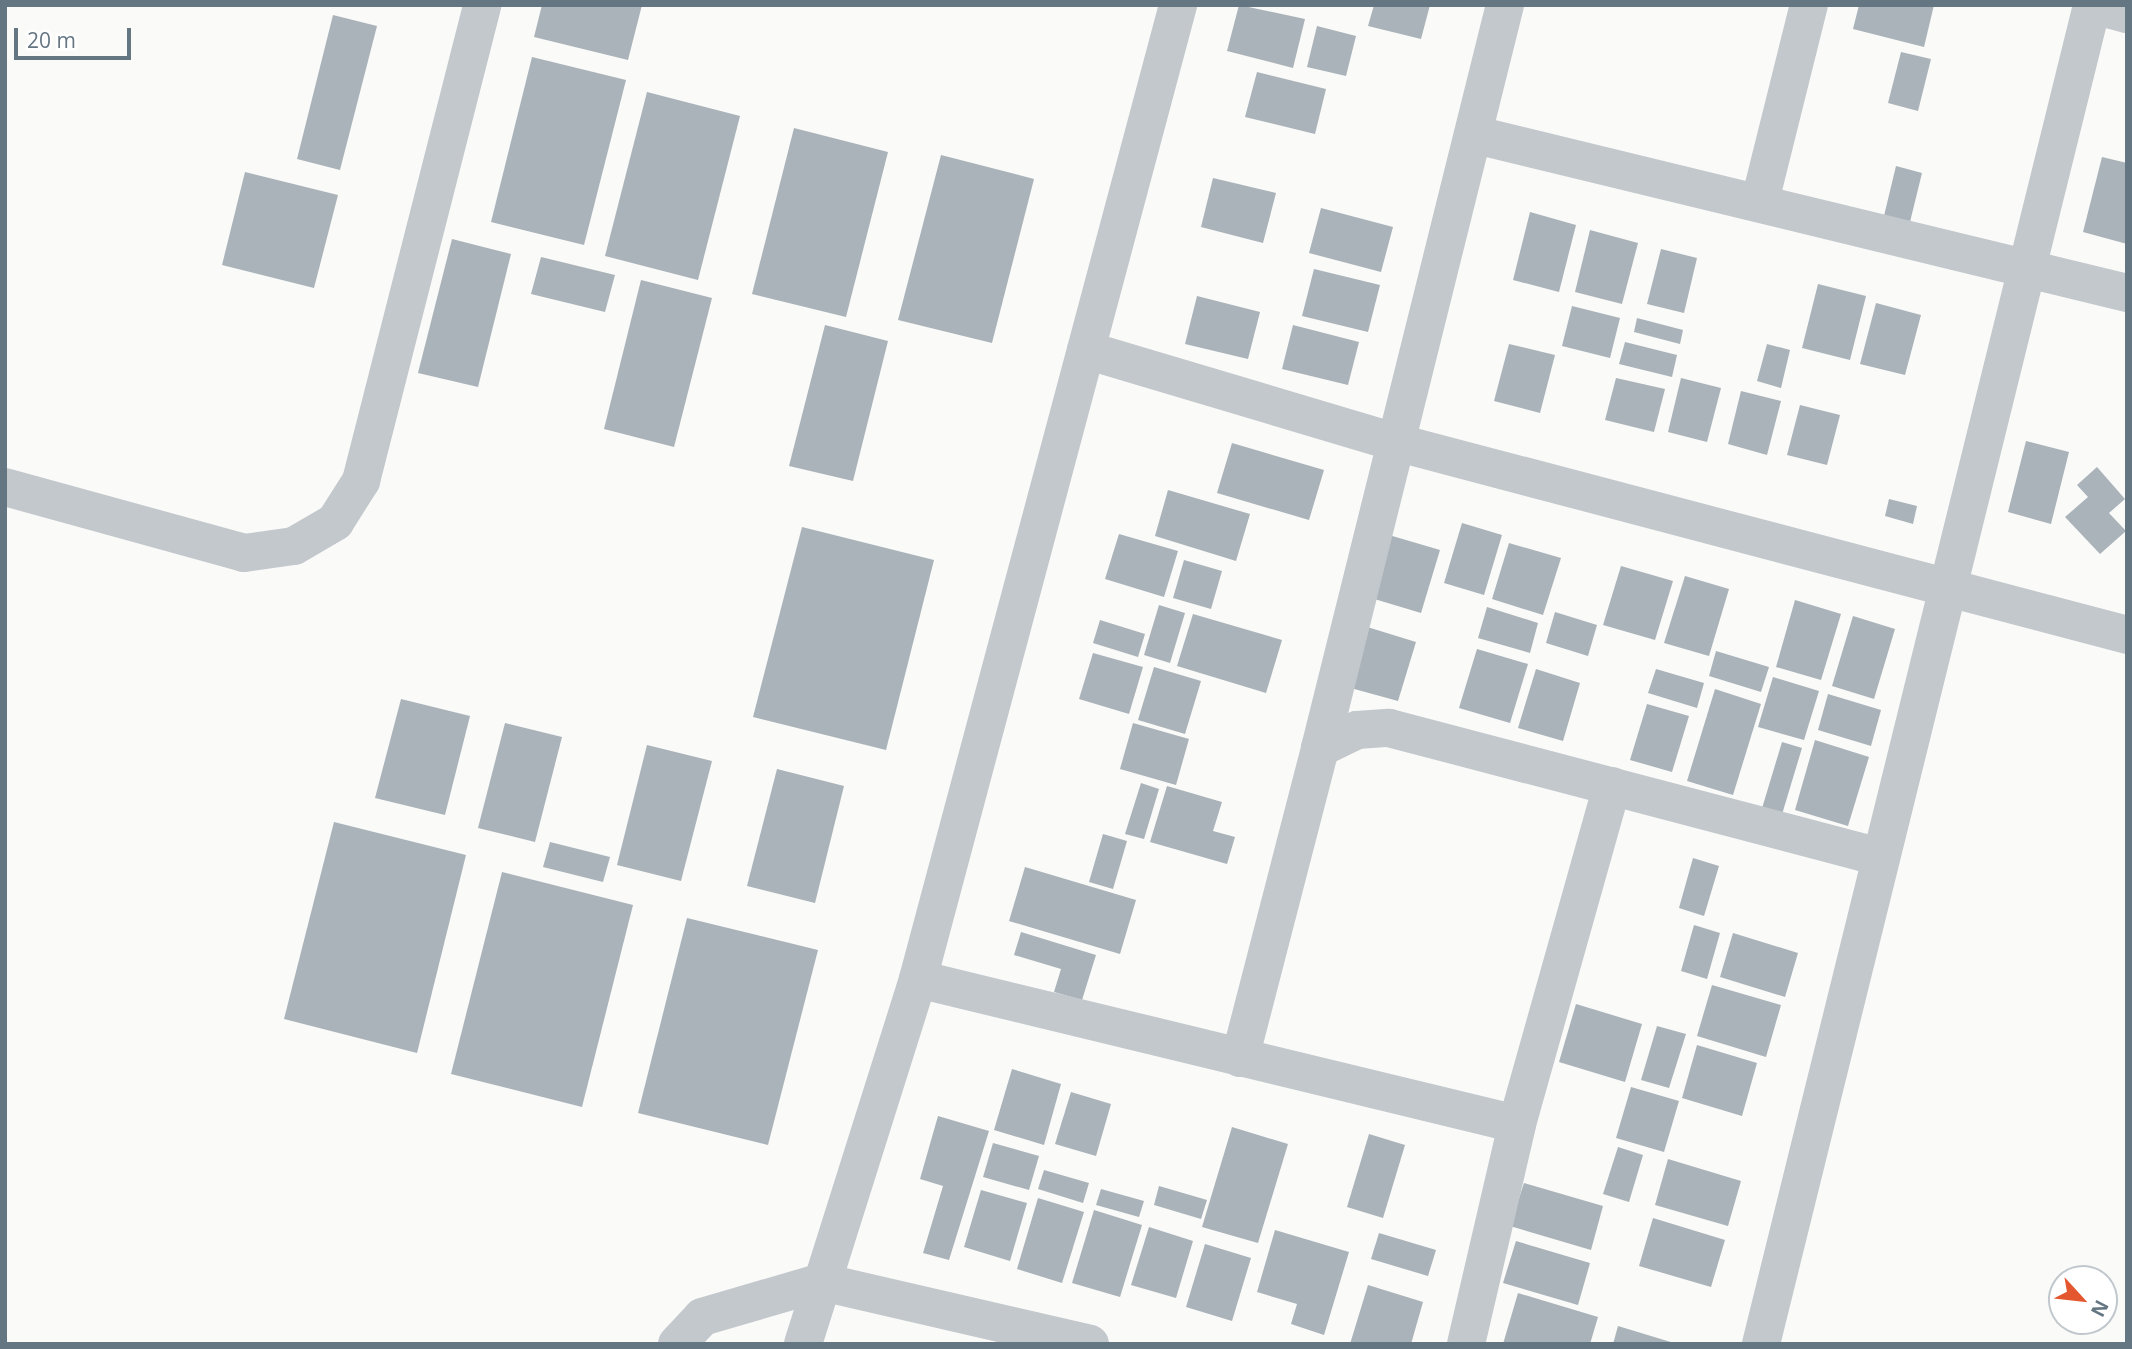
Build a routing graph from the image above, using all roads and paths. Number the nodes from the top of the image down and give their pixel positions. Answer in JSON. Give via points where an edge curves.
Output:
{"nodes":[{"id":1,"x":482,"y":5,"type":"edge"},
{"id":2,"x":1178,"y":5,"type":"edge"},
{"id":3,"x":1505,"y":5,"type":"edge"},
{"id":4,"x":1809,"y":5,"type":"edge"},
{"id":5,"x":2093,"y":5,"type":"edge"},
{"id":6,"x":2127,"y":14,"type":"edge"},
{"id":7,"x":1476,"y":135,"type":"junction"},
{"id":8,"x":1760,"y":201,"type":"junction"},
{"id":9,"x":2025,"y":270,"type":"junction"},
{"id":10,"x":2127,"y":293,"type":"edge"},
{"id":11,"x":1086,"y":350,"type":"junction"},
{"id":12,"x":1395,"y":442,"type":"junction"},
{"id":13,"x":9,"y":495,"type":"edge"},
{"id":14,"x":1945,"y":591,"type":"junction"},
{"id":15,"x":2127,"y":635,"type":"edge"},
{"id":16,"x":1320,"y":748,"type":"junction"},
{"id":17,"x":1612,"y":786,"type":"junction"},
{"id":18,"x":1880,"y":857,"type":"junction"},
{"id":19,"x":918,"y":979,"type":"junction"},
{"id":20,"x":1240,"y":1058,"type":"junction"},
{"id":21,"x":1517,"y":1124,"type":"junction"},
{"id":22,"x":822,"y":1282,"type":"junction"},
{"id":23,"x":677,"y":1344,"type":"edge"},
{"id":24,"x":803,"y":1344,"type":"edge"},
{"id":25,"x":1090,"y":1344,"type":"edge"},
{"id":26,"x":1466,"y":1344,"type":"edge"},
{"id":27,"x":1760,"y":1344,"type":"edge"}],
"edges":[{"from":1,"to":13,"type":"street","via":[[362,481],[335,522],[293,546],[244,553]]},
{"from":2,"to":11,"type":"street"},
{"from":3,"to":7,"type":"street"},
{"from":4,"to":8,"type":"street"},
{"from":5,"to":6,"type":"street"},
{"from":5,"to":9,"type":"street"},
{"from":7,"to":8,"type":"street"},
{"from":7,"to":12,"type":"street"},
{"from":8,"to":9,"type":"street"},
{"from":9,"to":10,"type":"street"},
{"from":9,"to":14,"type":"street"},
{"from":11,"to":12,"type":"street"},
{"from":11,"to":19,"type":"street"},
{"from":12,"to":14,"type":"street"},
{"from":12,"to":16,"type":"street"},
{"from":14,"to":15,"type":"street"},
{"from":14,"to":18,"type":"street"},
{"from":16,"to":17,"type":"street","via":[[1357,730],[1389,728]]},
{"from":16,"to":20,"type":"street"},
{"from":17,"to":18,"type":"street"},
{"from":17,"to":21,"type":"street"},
{"from":18,"to":27,"type":"street"},
{"from":19,"to":20,"type":"street"},
{"from":19,"to":22,"type":"street"},
{"from":20,"to":21,"type":"street"},
{"from":21,"to":26,"type":"street"},
{"from":22,"to":23,"type":"street","via":[[702,1318]]},
{"from":22,"to":24,"type":"street"},
{"from":22,"to":25,"type":"street"}]}
